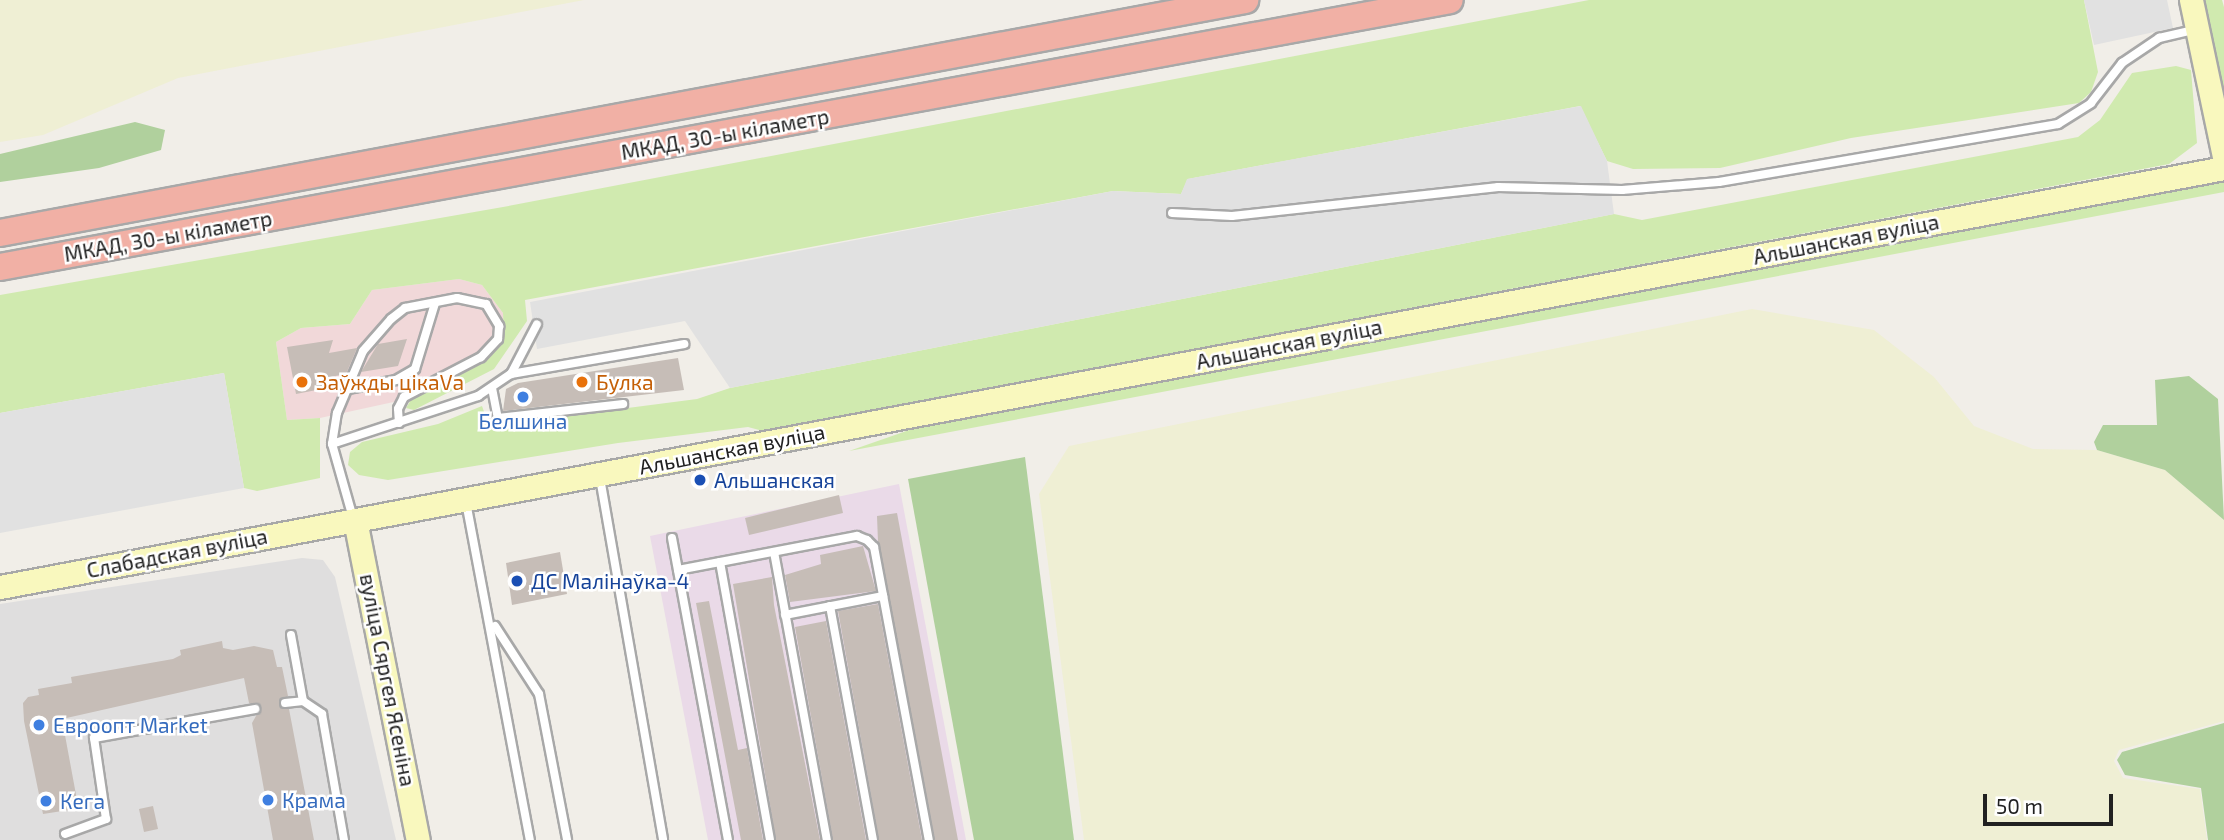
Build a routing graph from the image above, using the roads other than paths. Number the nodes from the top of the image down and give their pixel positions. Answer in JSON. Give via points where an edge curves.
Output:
{"nodes":[{"id":1,"x":1245,"y":0,"type":"edge"},
{"id":2,"x":1450,"y":0,"type":"edge"},
{"id":3,"x":2191,"y":0,"type":"edge"},
{"id":4,"x":2197,"y":30,"type":"junction"},
{"id":5,"x":2224,"y":156,"type":"edge"},
{"id":6,"x":2224,"y":168,"type":"edge"},
{"id":7,"x":1172,"y":213,"type":"dead end"},
{"id":8,"x":0,"y":233,"type":"edge"},
{"id":9,"x":0,"y":267,"type":"edge"},
{"id":10,"x":435,"y":303,"type":"junction"},
{"id":11,"x":537,"y":324,"type":"dead end"},
{"id":12,"x":684,"y":344,"type":"dead end"},
{"id":13,"x":511,"y":374,"type":"junction"},
{"id":14,"x":492,"y":388,"type":"junction"},
{"id":15,"x":348,"y":389,"type":"junction"},
{"id":16,"x":623,"y":404,"type":"dead end"},
{"id":17,"x":399,"y":423,"type":"junction"},
{"id":18,"x":332,"y":444,"type":"junction"},
{"id":19,"x":599,"y":474,"type":"junction"},
{"id":20,"x":465,"y":499,"type":"junction"},
{"id":21,"x":355,"y":520,"type":"junction"},
{"id":22,"x":672,"y":538,"type":"dead end"},
{"id":23,"x":774,"y":552,"type":"junction"},
{"id":24,"x":720,"y":562,"type":"junction"},
{"id":25,"x":678,"y":569,"type":"junction"},
{"id":26,"x":0,"y":587,"type":"edge"},
{"id":27,"x":883,"y":596,"type":"junction"},
{"id":28,"x":830,"y":606,"type":"junction"},
{"id":29,"x":785,"y":615,"type":"junction"},
{"id":30,"x":492,"y":621,"type":"junction"},
{"id":31,"x":291,"y":635,"type":"dead end"},
{"id":32,"x":303,"y":701,"type":"junction"},
{"id":33,"x":285,"y":703,"type":"dead end"},
{"id":34,"x":255,"y":709,"type":"dead end"},
{"id":35,"x":65,"y":834,"type":"dead end"},
{"id":36,"x":344,"y":840,"type":"edge"},
{"id":37,"x":418,"y":840,"type":"edge"},
{"id":38,"x":530,"y":840,"type":"edge"},
{"id":39,"x":567,"y":840,"type":"edge"},
{"id":40,"x":663,"y":840,"type":"edge"},
{"id":41,"x":728,"y":840,"type":"edge"},
{"id":42,"x":770,"y":840,"type":"edge"},
{"id":43,"x":827,"y":840,"type":"edge"},
{"id":44,"x":873,"y":840,"type":"edge"},
{"id":45,"x":929,"y":840,"type":"edge"}],
"edges":[{"from":1,"to":8,"type":"highway","name":"МКАД, 30-ы кіламетр"},
{"from":2,"to":9,"type":"highway","name":"МКАД, 30-ы кіламетр"},
{"from":3,"to":4,"type":"main road"},
{"from":4,"to":5,"type":"main road"},
{"from":4,"to":7,"type":"lane","via":[[2159,38],[2122,63],[2091,103],[2058,124],[1719,182],[1622,190],[1498,187],[1232,216]]},
{"from":6,"to":19,"type":"main road","name":"Альшанская вуліца"},
{"from":10,"to":15,"type":"lane","via":[[405,308],[377,331]]},
{"from":10,"to":15,"type":"lane","via":[[415,369],[396,380]]},
{"from":10,"to":17,"type":"lane","via":[[457,298],[485,304],[499,326],[498,339],[481,358],[404,397],[398,409]]},
{"from":11,"to":13,"type":"lane"},
{"from":12,"to":13,"type":"lane"},
{"from":13,"to":14,"type":"lane"},
{"from":14,"to":16,"type":"lane","via":[[498,418]]},
{"from":14,"to":17,"type":"lane"},
{"from":15,"to":18,"type":"lane"},
{"from":17,"to":18,"type":"lane"},
{"from":18,"to":21,"type":"lane"},
{"from":19,"to":20,"type":"main road","name":"Альшанская вуліца"},
{"from":19,"to":40,"type":"lane"},
{"from":20,"to":21,"type":"main road","name":"Альшанская вуліца"},
{"from":20,"to":30,"type":"lane"},
{"from":21,"to":26,"type":"main road","name":"Слабадская вуліца"},
{"from":21,"to":37,"type":"main road","name":"вуліца Сяргея Ясеніна"},
{"from":22,"to":25,"type":"lane"},
{"from":23,"to":24,"type":"lane"},
{"from":23,"to":27,"type":"lane","via":[[857,536],[867,540],[874,547]]},
{"from":23,"to":29,"type":"lane"},
{"from":24,"to":25,"type":"lane"},
{"from":24,"to":42,"type":"lane"},
{"from":25,"to":41,"type":"lane"},
{"from":27,"to":28,"type":"lane"},
{"from":27,"to":45,"type":"lane"},
{"from":28,"to":29,"type":"lane"},
{"from":28,"to":44,"type":"lane"},
{"from":29,"to":43,"type":"lane"},
{"from":30,"to":38,"type":"lane"},
{"from":30,"to":39,"type":"lane","via":[[539,694]]},
{"from":31,"to":32,"type":"lane"},
{"from":32,"to":33,"type":"lane"},
{"from":32,"to":36,"type":"lane","via":[[322,713]]},
{"from":34,"to":35,"type":"lane","via":[[94,738],[106,819]]}]}
